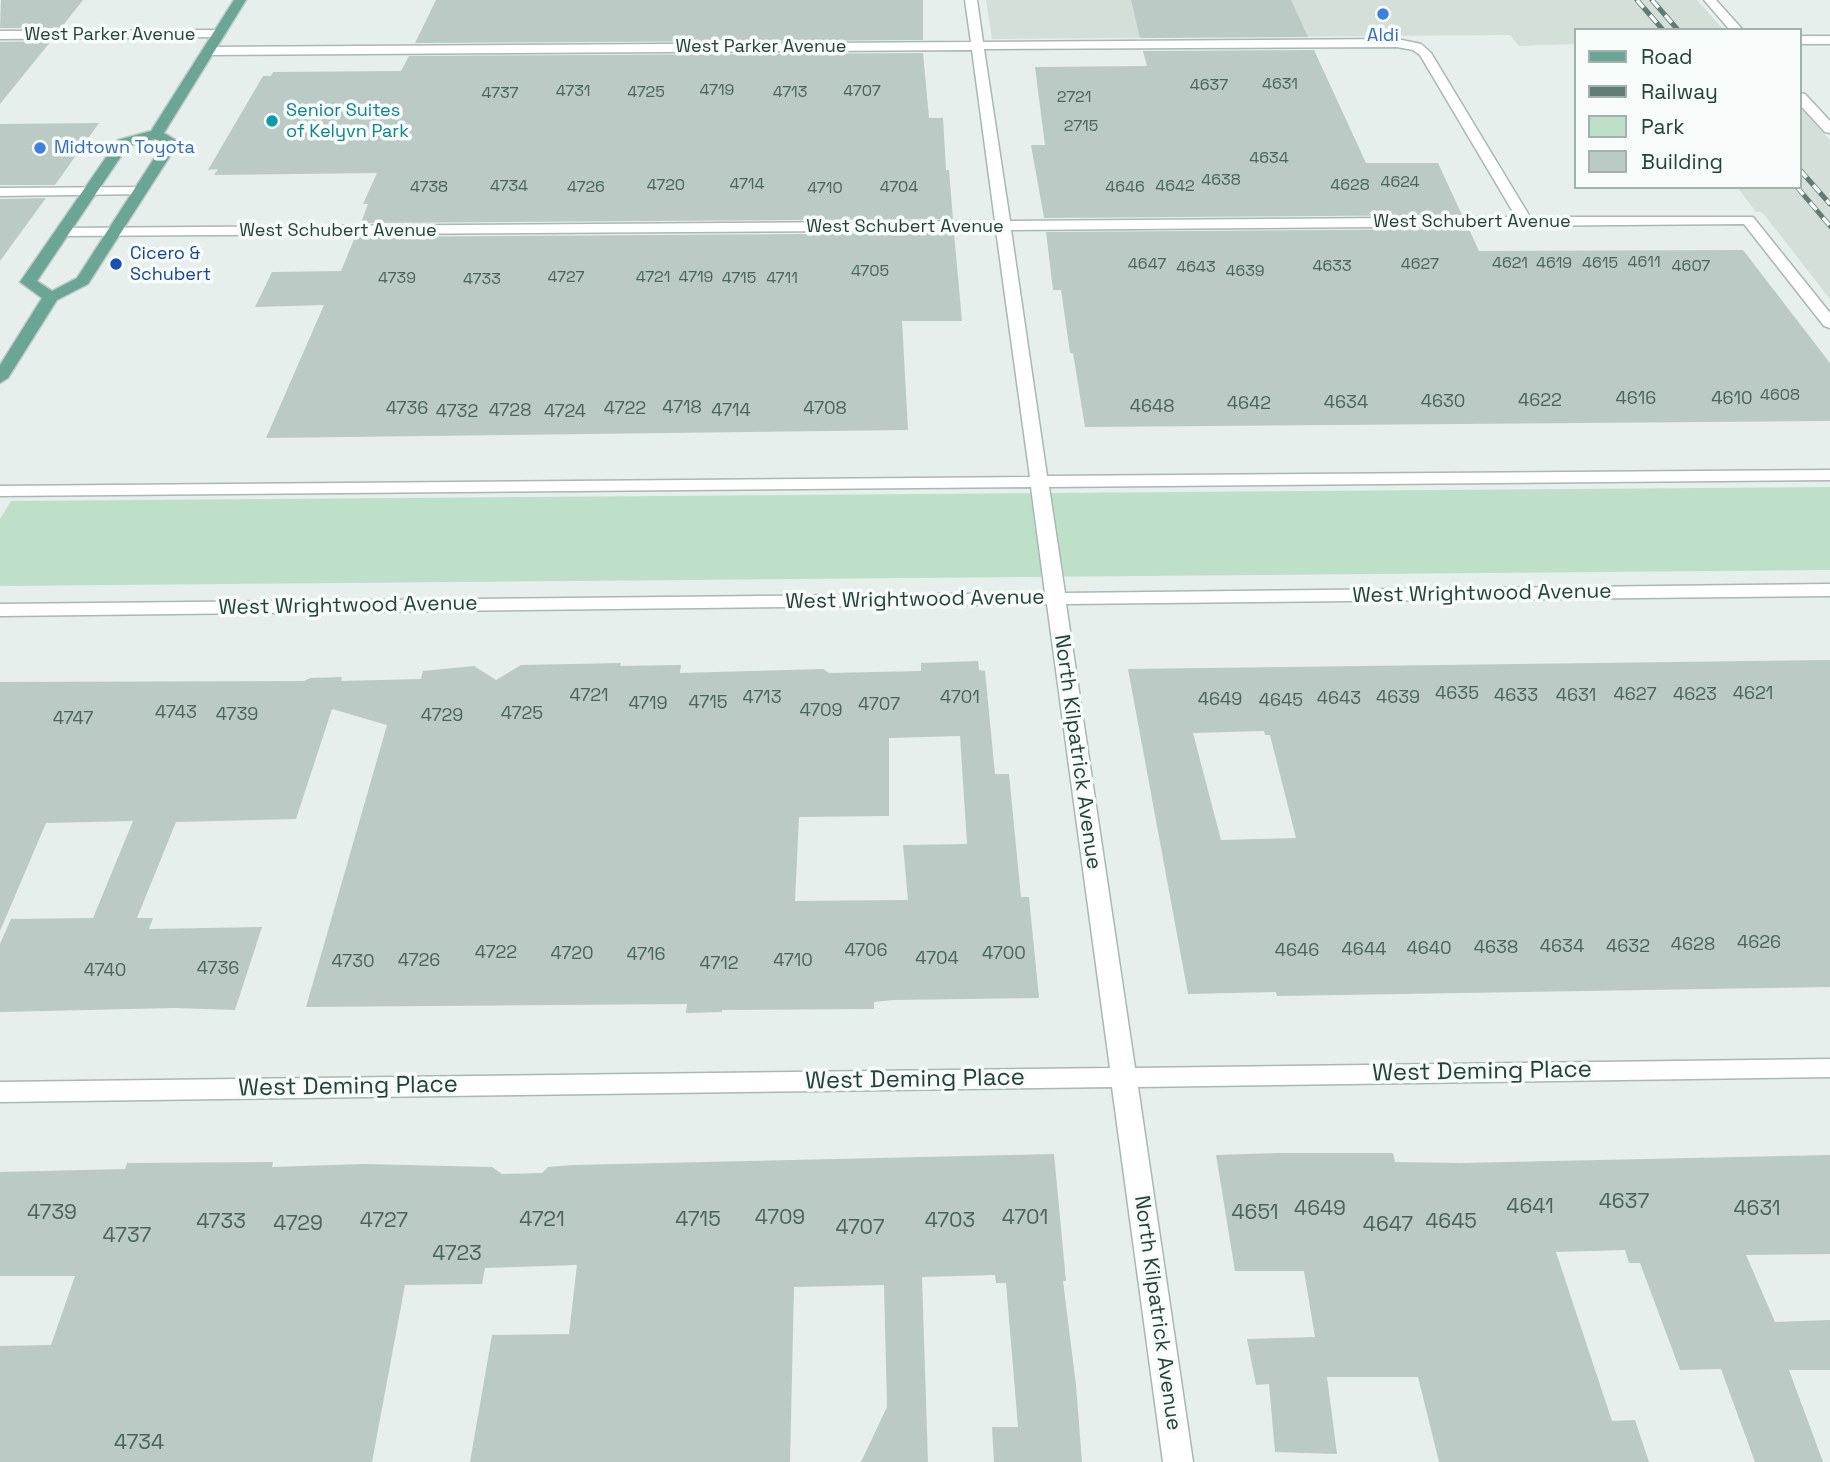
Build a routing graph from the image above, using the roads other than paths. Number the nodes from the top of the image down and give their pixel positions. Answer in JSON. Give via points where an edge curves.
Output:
{"nodes":[{"id":1,"x":240,"y":0,"type":"edge"},
{"id":2,"x":971,"y":0,"type":"edge"},
{"id":3,"x":1710,"y":0,"type":"edge"},
{"id":4,"x":1735,"y":28,"type":"edge"},
{"id":5,"x":219,"y":34,"type":"junction"},
{"id":6,"x":0,"y":35,"type":"edge"},
{"id":7,"x":1802,"y":40,"type":"edge"},
{"id":8,"x":1830,"y":40,"type":"edge"},
{"id":9,"x":978,"y":46,"type":"junction"},
{"id":10,"x":208,"y":51,"type":"junction"},
{"id":11,"x":1802,"y":99,"type":"edge"},
{"id":12,"x":1830,"y":129,"type":"edge"},
{"id":13,"x":156,"y":134,"type":"junction"},
{"id":14,"x":90,"y":191,"type":"junction"},
{"id":15,"x":140,"y":191,"type":"junction"},
{"id":16,"x":0,"y":192,"type":"edge"},
{"id":17,"x":1526,"y":222,"type":"junction"},
{"id":18,"x":1003,"y":226,"type":"junction"},
{"id":19,"x":62,"y":232,"type":"junction"},
{"id":20,"x":114,"y":232,"type":"junction"},
{"id":21,"x":51,"y":297,"type":"junction"},
{"id":22,"x":1830,"y":323,"type":"edge"},
{"id":23,"x":0,"y":378,"type":"edge"},
{"id":24,"x":1830,"y":475,"type":"edge"},
{"id":25,"x":1039,"y":482,"type":"junction"},
{"id":26,"x":0,"y":491,"type":"edge"},
{"id":27,"x":1830,"y":590,"type":"edge"},
{"id":28,"x":1055,"y":599,"type":"junction"},
{"id":29,"x":0,"y":610,"type":"edge"},
{"id":30,"x":1830,"y":1068,"type":"edge"},
{"id":31,"x":1123,"y":1077,"type":"junction"},
{"id":32,"x":0,"y":1092,"type":"edge"},
{"id":33,"x":1178,"y":1462,"type":"edge"}],
"edges":[{"from":1,"to":5,"type":"main road"},
{"from":2,"to":9,"type":"street","name":"North Kilpatrick Avenue"},
{"from":3,"to":4,"type":"street"},
{"from":5,"to":6,"type":"street","name":"West Parker Avenue"},
{"from":5,"to":10,"type":"main road"},
{"from":7,"to":8,"type":"street"},
{"from":9,"to":10,"type":"street","name":"West Parker Avenue"},
{"from":9,"to":17,"type":"street","name":"West Parker Avenue","via":[[1397,43],[1417,47],[1426,53]]},
{"from":9,"to":18,"type":"street","name":"North Kilpatrick Avenue"},
{"from":10,"to":13,"type":"main road"},
{"from":11,"to":12,"type":"street"},
{"from":13,"to":14,"type":"main road","via":[[123,143]]},
{"from":13,"to":15,"type":"main road","via":[[172,142]]},
{"from":14,"to":15,"type":"street"},
{"from":14,"to":16,"type":"street"},
{"from":14,"to":19,"type":"main road"},
{"from":15,"to":20,"type":"main road"},
{"from":17,"to":18,"type":"street","name":"West Schubert Avenue"},
{"from":17,"to":22,"type":"street","name":"West Schubert Avenue","via":[[1748,220]]},
{"from":18,"to":20,"type":"street","name":"West Schubert Avenue"},
{"from":18,"to":25,"type":"street","name":"North Kilpatrick Avenue"},
{"from":19,"to":20,"type":"street","name":"West Schubert Avenue"},
{"from":19,"to":21,"type":"main road","via":[[28,282]]},
{"from":20,"to":21,"type":"main road","via":[[82,281]]},
{"from":21,"to":23,"type":"main road"},
{"from":24,"to":25,"type":"street"},
{"from":25,"to":26,"type":"street"},
{"from":25,"to":28,"type":"street","name":"North Kilpatrick Avenue"},
{"from":27,"to":28,"type":"street","name":"West Wrightwood Avenue"},
{"from":28,"to":29,"type":"street","name":"West Wrightwood Avenue"},
{"from":28,"to":31,"type":"street","name":"North Kilpatrick Avenue"},
{"from":30,"to":31,"type":"street","name":"West Deming Place"},
{"from":31,"to":32,"type":"street","name":"West Deming Place"},
{"from":31,"to":33,"type":"street","name":"North Kilpatrick Avenue"}]}
